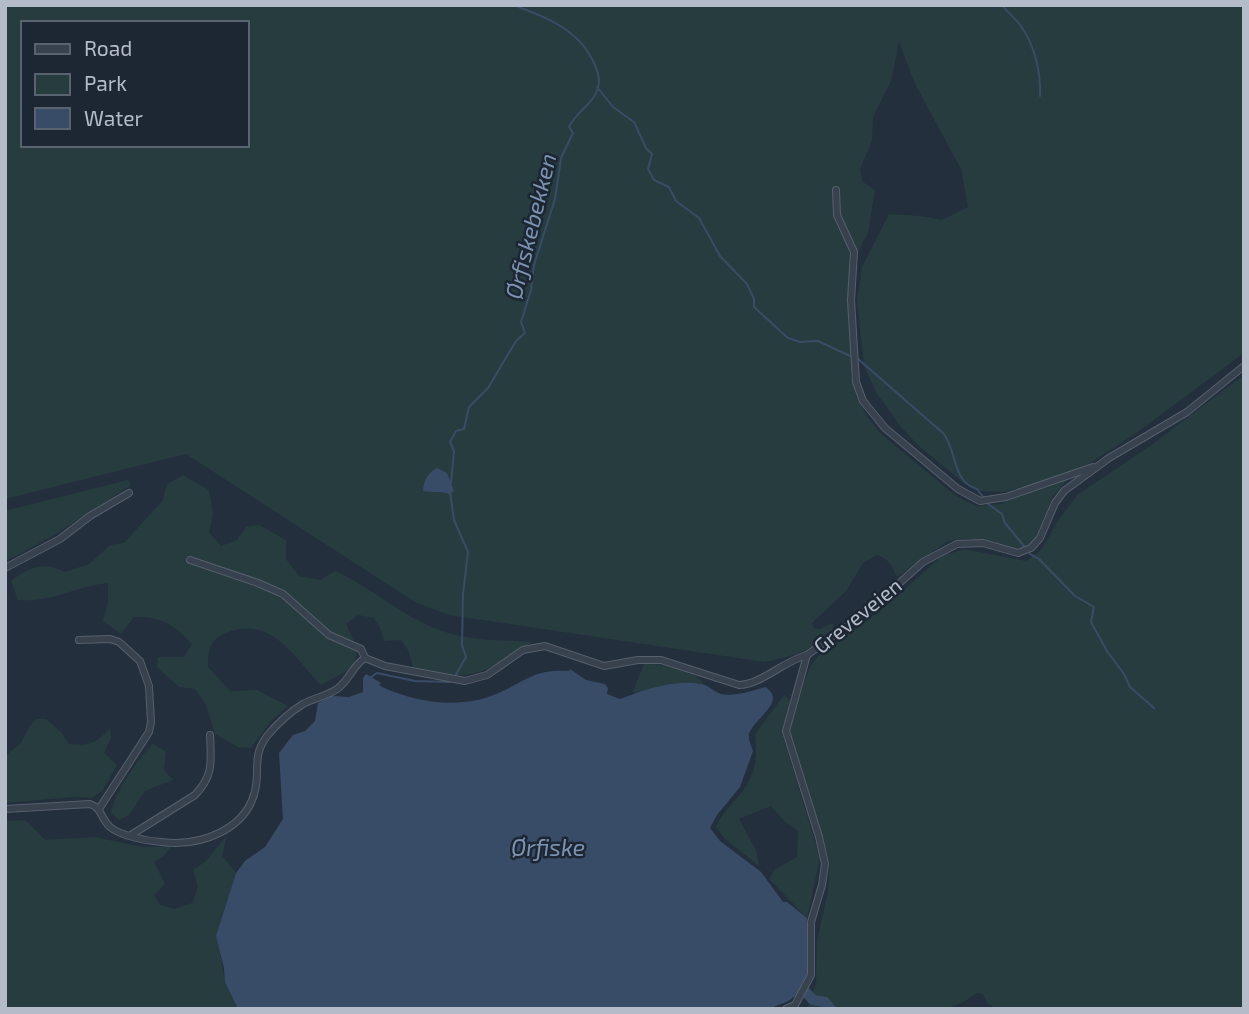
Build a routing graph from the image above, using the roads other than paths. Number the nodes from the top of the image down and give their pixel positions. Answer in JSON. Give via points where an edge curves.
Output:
{"nodes":[{"id":1,"x":836,"y":190,"type":"dead end"},
{"id":2,"x":1244,"y":366,"type":"edge"},
{"id":3,"x":1101,"y":463,"type":"junction"},
{"id":4,"x":129,"y":493,"type":"dead end"},
{"id":5,"x":190,"y":560,"type":"dead end"},
{"id":6,"x":5,"y":568,"type":"edge"},
{"id":7,"x":79,"y":640,"type":"dead end"},
{"id":8,"x":807,"y":655,"type":"junction"},
{"id":9,"x":368,"y":659,"type":"junction"},
{"id":10,"x":210,"y":736,"type":"dead end"},
{"id":11,"x":5,"y":809,"type":"edge"},
{"id":12,"x":99,"y":809,"type":"junction"},
{"id":13,"x":131,"y":835,"type":"junction"},
{"id":14,"x":795,"y":1007,"type":"edge"},
{"id":15,"x":786,"y":1009,"type":"edge"}],
"edges":[{"from":1,"to":3,"type":"street","name":"Greveveien","via":[[838,215],[855,252],[851,300],[856,382],[863,401],[885,428],[975,500],[1006,497]]},
{"from":2,"to":3,"type":"street","name":"Greveveien","via":[[1188,412]]},
{"from":3,"to":8,"type":"street","name":"Greveveien","via":[[1060,495],[1031,548],[1018,553],[975,542],[957,544],[923,562],[867,612]]},
{"from":4,"to":6,"type":"street","via":[[60,539]]},
{"from":5,"to":9,"type":"street","via":[[283,594],[330,635],[360,649]]},
{"from":7,"to":12,"type":"street","via":[[119,642],[140,661],[149,686],[149,732]]},
{"from":8,"to":9,"type":"street","via":[[751,684],[739,685],[661,660],[604,666],[552,648],[528,647],[487,675],[465,681]]},
{"from":8,"to":14,"type":"street","name":"Greveveien","via":[[786,731],[825,864],[811,922],[811,975]]},
{"from":9,"to":13,"type":"street","via":[[339,688],[303,704],[266,738],[257,753],[252,801],[231,827],[185,843]]},
{"from":10,"to":13,"type":"street","via":[[211,767],[195,795]]},
{"from":11,"to":12,"type":"street","via":[[86,804]]},
{"from":12,"to":13,"type":"street","via":[[110,827]]},
{"from":14,"to":15,"type":"street","name":"Greveveien"}]}
